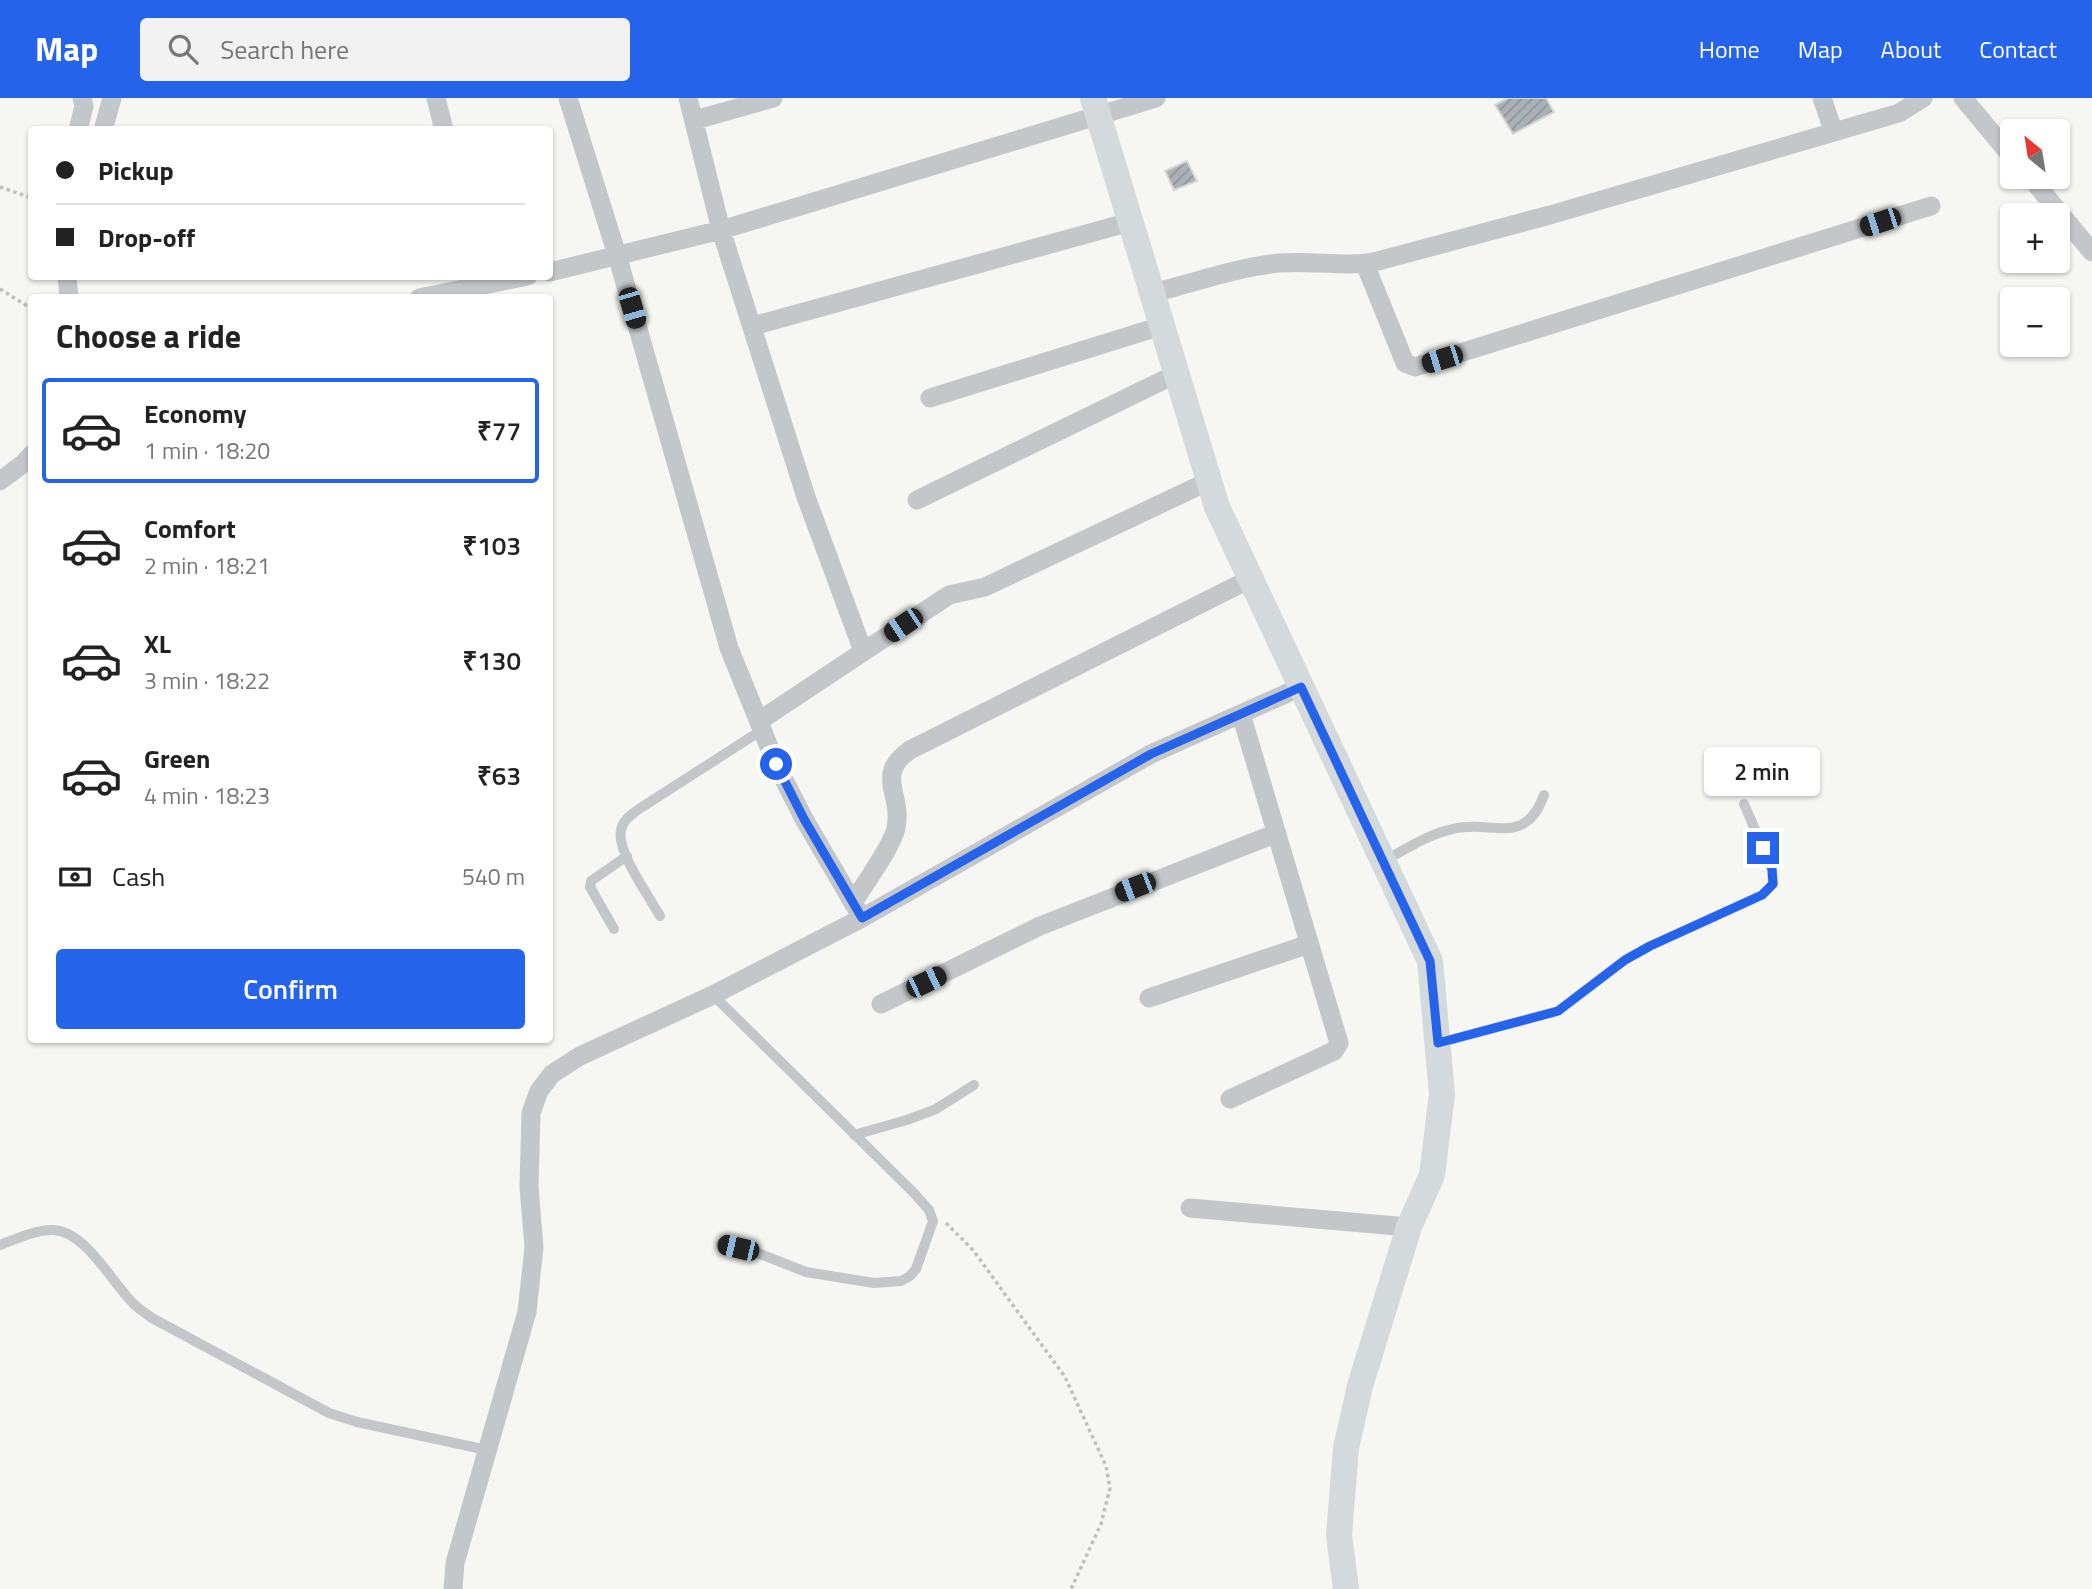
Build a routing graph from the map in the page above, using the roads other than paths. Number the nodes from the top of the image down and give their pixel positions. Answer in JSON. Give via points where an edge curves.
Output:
{"nodes":[{"id":1,"x":82,"y":98,"type":"edge"},
{"id":2,"x":112,"y":98,"type":"edge"},
{"id":3,"x":436,"y":98,"type":"edge"},
{"id":4,"x":568,"y":98,"type":"edge"},
{"id":5,"x":688,"y":98,"type":"edge"},
{"id":6,"x":774,"y":98,"type":"edge"},
{"id":7,"x":1156,"y":98,"type":"edge"},
{"id":8,"x":1822,"y":98,"type":"edge"},
{"id":9,"x":1923,"y":98,"type":"edge"},
{"id":10,"x":1963,"y":98,"type":"edge"},
{"id":11,"x":1095,"y":106,"type":"edge"},
{"id":12,"x":695,"y":120,"type":"junction"},
{"id":13,"x":80,"y":126,"type":"edge"},
{"id":14,"x":104,"y":126,"type":"edge"},
{"id":15,"x":443,"y":126,"type":"edge"},
{"id":16,"x":1833,"y":130,"type":"junction"},
{"id":17,"x":2000,"y":142,"type":"edge"},
{"id":18,"x":2040,"y":189,"type":"edge"},
{"id":19,"x":1931,"y":206,"type":"dead end"},
{"id":20,"x":1130,"y":222,"type":"junction"},
{"id":21,"x":721,"y":230,"type":"junction"},
{"id":22,"x":2092,"y":252,"type":"edge"},
{"id":23,"x":617,"y":255,"type":"junction"},
{"id":24,"x":1365,"y":264,"type":"junction"},
{"id":25,"x":553,"y":271,"type":"edge"},
{"id":26,"x":484,"y":281,"type":"edge"},
{"id":27,"x":1152,"y":293,"type":"junction"},
{"id":28,"x":434,"y":294,"type":"edge"},
{"id":29,"x":753,"y":326,"type":"junction"},
{"id":30,"x":1161,"y":326,"type":"junction"},
{"id":31,"x":1176,"y":374,"type":"junction"},
{"id":32,"x":930,"y":398,"type":"dead end"},
{"id":33,"x":28,"y":458,"type":"edge"},
{"id":34,"x":0,"y":481,"type":"edge"},
{"id":35,"x":1209,"y":481,"type":"junction"},
{"id":36,"x":917,"y":500,"type":"dead end"},
{"id":37,"x":1250,"y":579,"type":"junction"},
{"id":38,"x":863,"y":651,"type":"junction"},
{"id":39,"x":1301,"y":687,"type":"junction"},
{"id":40,"x":1241,"y":714,"type":"junction"},
{"id":41,"x":761,"y":725,"type":"junction"},
{"id":42,"x":1544,"y":795,"type":"dead end"},
{"id":43,"x":1744,"y":804,"type":"dead end"},
{"id":44,"x":1277,"y":833,"type":"junction"},
{"id":45,"x":626,"y":856,"type":"junction"},
{"id":46,"x":1383,"y":861,"type":"junction"},
{"id":47,"x":858,"y":911,"type":"junction"},
{"id":48,"x":660,"y":916,"type":"dead end"},
{"id":49,"x":614,"y":929,"type":"dead end"},
{"id":50,"x":1309,"y":944,"type":"junction"},
{"id":51,"x":713,"y":995,"type":"junction"},
{"id":52,"x":1149,"y":998,"type":"dead end"},
{"id":53,"x":881,"y":1004,"type":"dead end"},
{"id":54,"x":1438,"y":1043,"type":"junction"},
{"id":55,"x":974,"y":1085,"type":"dead end"},
{"id":56,"x":1230,"y":1099,"type":"dead end"},
{"id":57,"x":854,"y":1135,"type":"junction"},
{"id":58,"x":1190,"y":1208,"type":"dead end"},
{"id":59,"x":1409,"y":1227,"type":"junction"},
{"id":60,"x":721,"y":1244,"type":"dead end"},
{"id":61,"x":0,"y":1245,"type":"edge"},
{"id":62,"x":487,"y":1450,"type":"junction"},
{"id":63,"x":453,"y":1589,"type":"edge"},
{"id":64,"x":1346,"y":1589,"type":"edge"}],
"edges":[{"from":1,"to":13,"type":"street"},
{"from":2,"to":14,"type":"street"},
{"from":3,"to":15,"type":"street"},
{"from":4,"to":23,"type":"street"},
{"from":5,"to":12,"type":"street"},
{"from":6,"to":12,"type":"street"},
{"from":7,"to":11,"type":"street"},
{"from":8,"to":16,"type":"street"},
{"from":9,"to":16,"type":"street","via":[[1899,113]]},
{"from":10,"to":17,"type":"street"},
{"from":11,"to":20,"type":"main road"},
{"from":11,"to":21,"type":"street"},
{"from":12,"to":21,"type":"street"},
{"from":16,"to":24,"type":"street","via":[[1550,215]]},
{"from":18,"to":22,"type":"street"},
{"from":19,"to":24,"type":"street","via":[[1415,367],[1405,363]]},
{"from":20,"to":27,"type":"main road"},
{"from":20,"to":29,"type":"street"},
{"from":21,"to":23,"type":"street"},
{"from":21,"to":29,"type":"street"},
{"from":23,"to":25,"type":"street"},
{"from":23,"to":41,"type":"street","via":[[729,648]]},
{"from":24,"to":27,"type":"street","via":[[1277,263]]},
{"from":26,"to":28,"type":"street"},
{"from":27,"to":30,"type":"main road"},
{"from":29,"to":38,"type":"street","via":[[806,497]]},
{"from":30,"to":31,"type":"main road"},
{"from":30,"to":32,"type":"street"},
{"from":31,"to":35,"type":"main road"},
{"from":31,"to":36,"type":"street"},
{"from":33,"to":34,"type":"street"},
{"from":35,"to":37,"type":"main road"},
{"from":35,"to":38,"type":"street","via":[[985,587],[949,595]]},
{"from":37,"to":39,"type":"main road"},
{"from":37,"to":47,"type":"street","via":[[897,759],[891,770],[898,817],[895,832]]},
{"from":38,"to":41,"type":"street"},
{"from":39,"to":40,"type":"street"},
{"from":39,"to":46,"type":"main road"},
{"from":40,"to":44,"type":"street"},
{"from":40,"to":47,"type":"street","via":[[1151,754]]},
{"from":41,"to":45,"type":"lane","via":[[624,821],[620,832]]},
{"from":41,"to":47,"type":"street","via":[[804,819]]},
{"from":42,"to":46,"type":"lane","via":[[1539,808],[1517,826],[1505,830],[1457,828]]},
{"from":43,"to":54,"type":"lane","via":[[1772,869],[1773,884],[1762,895],[1625,960],[1558,1011]]},
{"from":44,"to":50,"type":"street"},
{"from":44,"to":53,"type":"street","via":[[1088,905]]},
{"from":45,"to":48,"type":"lane"},
{"from":45,"to":49,"type":"lane","via":[[591,881],[590,887]]},
{"from":46,"to":54,"type":"main road","via":[[1430,961]]},
{"from":47,"to":51,"type":"street"},
{"from":50,"to":52,"type":"street"},
{"from":50,"to":56,"type":"street","via":[[1338,1047]]},
{"from":51,"to":57,"type":"lane"},
{"from":51,"to":62,"type":"street","via":[[580,1056],[552,1074],[539,1091],[531,1113],[529,1188],[534,1247],[527,1311]]},
{"from":54,"to":59,"type":"main road","via":[[1442,1094],[1432,1175]]},
{"from":55,"to":57,"type":"lane","via":[[936,1109]]},
{"from":57,"to":60,"type":"lane","via":[[933,1216],[910,1276],[874,1283],[806,1272]]},
{"from":58,"to":59,"type":"street"},
{"from":59,"to":64,"type":"main road","via":[[1360,1386],[1346,1448],[1339,1535]]},
{"from":61,"to":62,"type":"lane","via":[[40,1231],[67,1233],[80,1241],[135,1305],[152,1318],[329,1413]]},
{"from":62,"to":63,"type":"street","via":[[455,1563]]}]}
